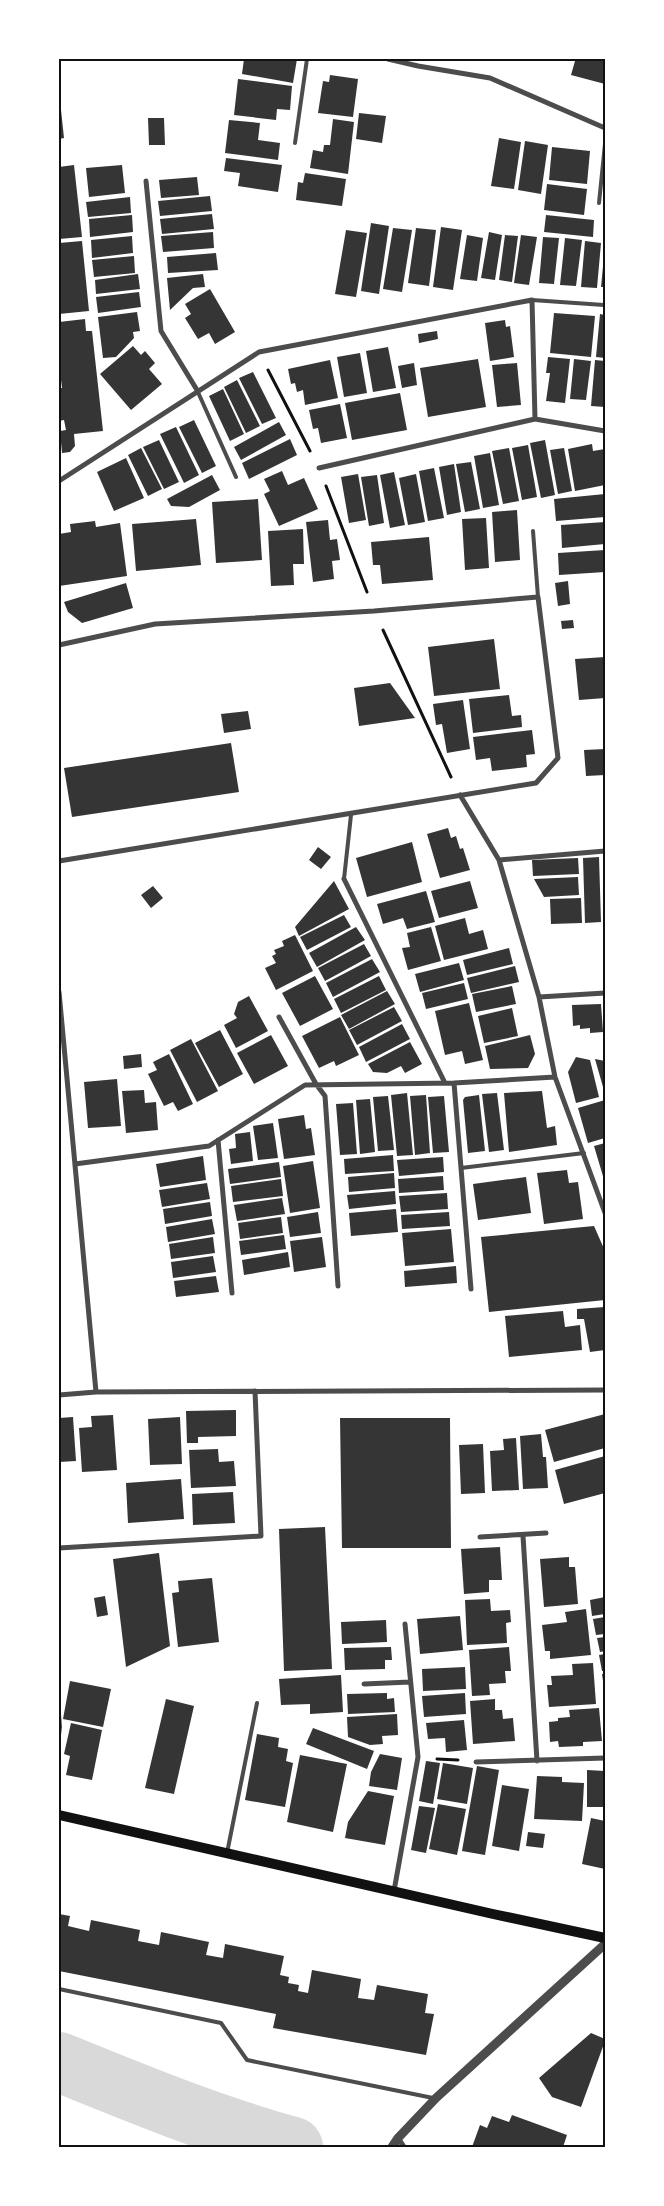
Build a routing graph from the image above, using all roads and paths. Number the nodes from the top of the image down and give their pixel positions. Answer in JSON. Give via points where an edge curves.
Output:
{"nodes":[{"id":1,"x":307,"y":59,"type":"edge"},
{"id":2,"x":388,"y":59,"type":"edge"},
{"id":3,"x":605,"y":128,"type":"edge"},
{"id":4,"x":295,"y":143,"type":"dead end"},
{"id":5,"x":605,"y":144,"type":"edge"},
{"id":6,"x":146,"y":181,"type":"dead end"},
{"id":7,"x":599,"y":203,"type":"dead end"},
{"id":8,"x":532,"y":300,"type":"junction"},
{"id":9,"x":604,"y":306,"type":"dead end"},
{"id":10,"x":259,"y":352,"type":"junction"},
{"id":11,"x":197,"y":390,"type":"junction"},
{"id":12,"x":535,"y":419,"type":"junction"},
{"id":13,"x":605,"y":432,"type":"edge"},
{"id":14,"x":319,"y":468,"type":"junction"},
{"id":15,"x":236,"y":477,"type":"dead end"},
{"id":16,"x":59,"y":482,"type":"edge"},
{"id":17,"x":533,"y":531,"type":"dead end"},
{"id":18,"x":538,"y":597,"type":"junction"},
{"id":19,"x":374,"y":611,"type":"junction"},
{"id":20,"x":59,"y":645,"type":"edge"},
{"id":21,"x":460,"y":795,"type":"junction"},
{"id":22,"x":351,"y":815,"type":"junction"},
{"id":23,"x":605,"y":851,"type":"edge"},
{"id":24,"x":499,"y":860,"type":"junction"},
{"id":25,"x":59,"y":861,"type":"edge"},
{"id":26,"x":344,"y":879,"type":"joint"},
{"id":27,"x":59,"y":992,"type":"edge"},
{"id":28,"x":605,"y":993,"type":"edge"},
{"id":29,"x":539,"y":997,"type":"junction"},
{"id":30,"x":279,"y":1017,"type":"dead end"},
{"id":31,"x":66,"y":1067,"type":"junction"},
{"id":32,"x":59,"y":1068,"type":"edge"},
{"id":33,"x":555,"y":1076,"type":"junction"},
{"id":34,"x":445,"y":1082,"type":"junction"},
{"id":35,"x":454,"y":1083,"type":"junction"},
{"id":36,"x":316,"y":1084,"type":"junction"},
{"id":37,"x":218,"y":1140,"type":"junction"},
{"id":38,"x":584,"y":1153,"type":"junction"},
{"id":39,"x":75,"y":1164,"type":"junction"},
{"id":40,"x":461,"y":1168,"type":"junction"},
{"id":41,"x":605,"y":1213,"type":"edge"},
{"id":42,"x":338,"y":1286,"type":"dead end"},
{"id":43,"x":471,"y":1289,"type":"dead end"},
{"id":44,"x":232,"y":1293,"type":"dead end"},
{"id":45,"x":605,"y":1390,"type":"edge"},
{"id":46,"x":255,"y":1391,"type":"junction"},
{"id":47,"x":96,"y":1392,"type":"junction"},
{"id":48,"x":59,"y":1395,"type":"edge"},
{"id":49,"x":546,"y":1533,"type":"dead end"},
{"id":50,"x":523,"y":1536,"type":"junction"},
{"id":51,"x":480,"y":1537,"type":"dead end"},
{"id":52,"x":59,"y":1548,"type":"edge"},
{"id":53,"x":405,"y":1624,"type":"dead end"},
{"id":54,"x":410,"y":1682,"type":"junction"},
{"id":55,"x":364,"y":1684,"type":"dead end"},
{"id":56,"x":257,"y":1703,"type":"dead end"},
{"id":57,"x":59,"y":1714,"type":"edge"},
{"id":58,"x":59,"y":1735,"type":"edge"},
{"id":59,"x":418,"y":1757,"type":"junction"},
{"id":60,"x":605,"y":1758,"type":"edge"},
{"id":61,"x":537,"y":1761,"type":"junction"},
{"id":62,"x":476,"y":1762,"type":"joint"},
{"id":63,"x":59,"y":1815,"type":"edge"},
{"id":64,"x":227,"y":1853,"type":"junction"},
{"id":65,"x":394,"y":1891,"type":"junction"},
{"id":66,"x":605,"y":1938,"type":"edge"},
{"id":67,"x":605,"y":1944,"type":"edge"},
{"id":68,"x":59,"y":1989,"type":"edge"},
{"id":69,"x":436,"y":2098,"type":"junction"},
{"id":70,"x":398,"y":2138,"type":"junction"},
{"id":71,"x":392,"y":2147,"type":"edge"},
{"id":72,"x":404,"y":2147,"type":"edge"}],
"edges":[{"from":1,"to":4,"type":"lane"},
{"from":2,"to":3,"type":"street","via":[[490,78]]},
{"from":5,"to":7,"type":"lane"},
{"from":6,"to":11,"type":"street","via":[[161,331]]},
{"from":8,"to":9,"type":"lane"},
{"from":8,"to":10,"type":"street"},
{"from":8,"to":12,"type":"street"},
{"from":10,"to":11,"type":"street"},
{"from":10,"to":14,"type":"path"},
{"from":11,"to":15,"type":"lane"},
{"from":11,"to":16,"type":"street"},
{"from":12,"to":13,"type":"street"},
{"from":12,"to":14,"type":"street"},
{"from":14,"to":19,"type":"path"},
{"from":17,"to":18,"type":"lane"},
{"from":18,"to":19,"type":"street"},
{"from":18,"to":21,"type":"street","via":[[558,758],[536,783]]},
{"from":19,"to":20,"type":"street","via":[[155,624]]},
{"from":19,"to":21,"type":"path"},
{"from":21,"to":22,"type":"street"},
{"from":21,"to":24,"type":"street"},
{"from":22,"to":25,"type":"street"},
{"from":22,"to":26,"type":"lane"},
{"from":23,"to":24,"type":"street"},
{"from":24,"to":29,"type":"street"},
{"from":26,"to":34,"type":"street"},
{"from":27,"to":31,"type":"street"},
{"from":28,"to":29,"type":"street"},
{"from":29,"to":33,"type":"street"},
{"from":30,"to":36,"type":"street"},
{"from":31,"to":32,"type":"street"},
{"from":31,"to":39,"type":"street"},
{"from":33,"to":35,"type":"street"},
{"from":33,"to":38,"type":"street"},
{"from":34,"to":35,"type":"street"},
{"from":34,"to":36,"type":"street"},
{"from":35,"to":40,"type":"street"},
{"from":36,"to":37,"type":"street","via":[[305,1084]]},
{"from":36,"to":42,"type":"street","via":[[325,1096]]},
{"from":37,"to":39,"type":"street","via":[[209,1146]]},
{"from":37,"to":44,"type":"street"},
{"from":38,"to":40,"type":"lane"},
{"from":38,"to":41,"type":"street"},
{"from":39,"to":47,"type":"street"},
{"from":40,"to":43,"type":"street"},
{"from":45,"to":46,"type":"street"},
{"from":46,"to":47,"type":"street"},
{"from":46,"to":52,"type":"street","via":[[261,1536]]},
{"from":47,"to":48,"type":"street"},
{"from":49,"to":50,"type":"street"},
{"from":50,"to":51,"type":"street"},
{"from":50,"to":61,"type":"street"},
{"from":53,"to":54,"type":"street"},
{"from":54,"to":55,"type":"street"},
{"from":54,"to":59,"type":"street"},
{"from":56,"to":64,"type":"lane"},
{"from":57,"to":58,"type":"lane"},
{"from":59,"to":62,"type":"path"},
{"from":59,"to":65,"type":"street"},
{"from":60,"to":61,"type":"street"},
{"from":61,"to":62,"type":"street"},
{"from":63,"to":64,"type":"main road"},
{"from":64,"to":65,"type":"main road"},
{"from":65,"to":66,"type":"main road"},
{"from":67,"to":69,"type":"street"},
{"from":68,"to":69,"type":"lane","via":[[221,2023],[247,2060]]},
{"from":69,"to":70,"type":"street"},
{"from":70,"to":71,"type":"street"},
{"from":70,"to":72,"type":"street"}]}
